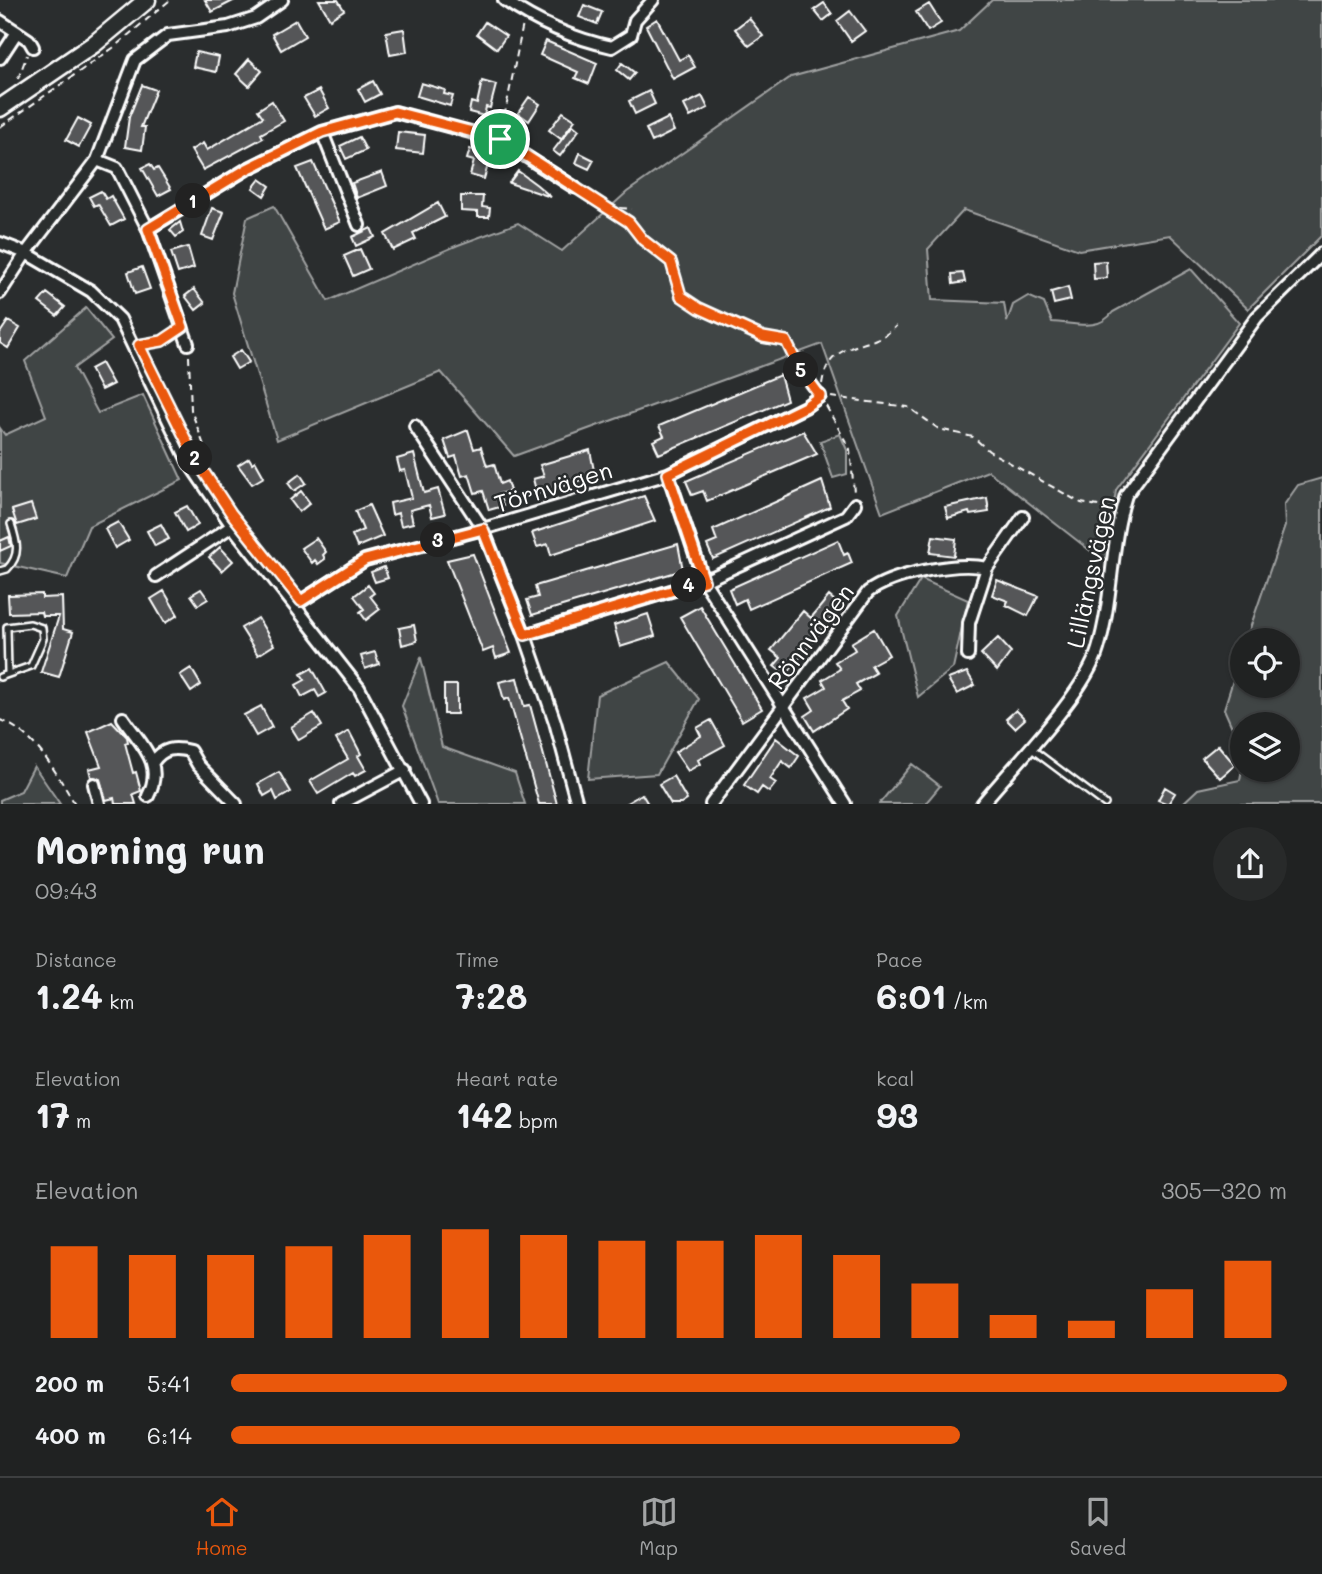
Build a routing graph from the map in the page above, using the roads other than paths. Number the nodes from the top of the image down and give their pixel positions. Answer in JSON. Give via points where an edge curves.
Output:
{"nodes":[{"id":1,"x":147,"y":0,"type":"edge"},
{"id":2,"x":282,"y":0,"type":"edge"},
{"id":3,"x":504,"y":0,"type":"edge"},
{"id":4,"x":653,"y":0,"type":"edge"},
{"id":5,"x":0,"y":21,"type":"edge"},
{"id":6,"x":17,"y":32,"type":"junction"},
{"id":7,"x":33,"y":47,"type":"road end"},
{"id":8,"x":0,"y":58,"type":"edge"},
{"id":9,"x":0,"y":108,"type":"edge"},
{"id":10,"x":322,"y":132,"type":"junction"},
{"id":11,"x":97,"y":160,"type":"junction"},
{"id":12,"x":574,"y":187,"type":"road end"},
{"id":13,"x":359,"y":225,"type":"dead end"},
{"id":14,"x":148,"y":229,"type":"junction"},
{"id":15,"x":0,"y":243,"type":"edge"},
{"id":16,"x":26,"y":253,"type":"junction"},
{"id":17,"x":1322,"y":253,"type":"edge"},
{"id":18,"x":0,"y":293,"type":"edge"},
{"id":19,"x":188,"y":344,"type":"road end"},
{"id":20,"x":820,"y":396,"type":"road end"},
{"id":21,"x":415,"y":426,"type":"dead end"},
{"id":22,"x":668,"y":474,"type":"junction"},
{"id":23,"x":855,"y":504,"type":"road end"},
{"id":24,"x":1023,"y":517,"type":"dead end"},
{"id":25,"x":11,"y":524,"type":"dead end"},
{"id":26,"x":232,"y":526,"type":"junction"},
{"id":27,"x":483,"y":529,"type":"junction"},
{"id":28,"x":987,"y":568,"type":"junction"},
{"id":29,"x":0,"y":570,"type":"edge"},
{"id":30,"x":156,"y":576,"type":"dead end"},
{"id":31,"x":704,"y":581,"type":"junction"},
{"id":32,"x":295,"y":605,"type":"junction"},
{"id":33,"x":525,"y":635,"type":"junction"},
{"id":34,"x":968,"y":655,"type":"dead end"},
{"id":35,"x":8,"y":671,"type":"junction"},
{"id":36,"x":0,"y":677,"type":"edge"},
{"id":37,"x":784,"y":706,"type":"junction"},
{"id":38,"x":123,"y":718,"type":"dead end"},
{"id":39,"x":1029,"y":747,"type":"junction"},
{"id":40,"x":153,"y":762,"type":"junction"},
{"id":41,"x":405,"y":770,"type":"junction"},
{"id":42,"x":94,"y":784,"type":"dead end"},
{"id":43,"x":148,"y":796,"type":"dead end"},
{"id":44,"x":99,"y":804,"type":"edge"},
{"id":45,"x":236,"y":804,"type":"edge"},
{"id":46,"x":341,"y":804,"type":"edge"},
{"id":47,"x":421,"y":804,"type":"edge"},
{"id":48,"x":577,"y":804,"type":"edge"},
{"id":49,"x":711,"y":804,"type":"edge"},
{"id":50,"x":845,"y":804,"type":"edge"},
{"id":51,"x":982,"y":804,"type":"edge"},
{"id":52,"x":1105,"y":804,"type":"edge"}],
"edges":[{"from":1,"to":9,"type":"main road","via":[[94,44]]},
{"from":2,"to":11,"type":"street","via":[[256,18],[228,27],[168,35],[135,60]]},
{"from":3,"to":4,"type":"street","via":[[589,42],[612,47],[631,35],[635,20]]},
{"from":5,"to":6,"type":"street"},
{"from":6,"to":7,"type":"street"},
{"from":6,"to":8,"type":"street"},
{"from":10,"to":12,"type":"street","via":[[395,112],[500,139]]},
{"from":10,"to":13,"type":"street"},
{"from":10,"to":14,"type":"street","via":[[247,169]]},
{"from":11,"to":14,"type":"street","via":[[117,168]]},
{"from":11,"to":16,"type":"street"},
{"from":14,"to":19,"type":"street"},
{"from":15,"to":16,"type":"street"},
{"from":16,"to":18,"type":"street"},
{"from":16,"to":26,"type":"street","via":[[91,291],[120,318],[189,463]]},
{"from":17,"to":39,"type":"street","name":"Lillängsvägen","via":[[1251,325],[1126,495],[1098,650],[1083,681]]},
{"from":20,"to":22,"type":"street","name":"Törnvägen"},
{"from":21,"to":27,"type":"street"},
{"from":22,"to":27,"type":"street","name":"Törnvägen"},
{"from":22,"to":31,"type":"street"},
{"from":23,"to":31,"type":"street","via":[[846,516]]},
{"from":24,"to":28,"type":"street"},
{"from":25,"to":29,"type":"lane","via":[[18,542],[17,556],[7,569]]},
{"from":26,"to":30,"type":"street"},
{"from":26,"to":32,"type":"street"},
{"from":27,"to":32,"type":"street","name":"Törnvägen","via":[[365,560]]},
{"from":27,"to":33,"type":"street"},
{"from":28,"to":34,"type":"street","via":[[969,623]]},
{"from":28,"to":37,"type":"street","name":"Rönnvägen","via":[[970,564],[879,584],[868,592]]},
{"from":31,"to":33,"type":"street"},
{"from":31,"to":37,"type":"street"},
{"from":32,"to":41,"type":"street","via":[[359,688]]},
{"from":33,"to":48,"type":"street"},
{"from":35,"to":35,"type":"lane","via":[[31,666],[43,639],[42,628],[30,624],[7,627]]},
{"from":35,"to":36,"type":"lane"},
{"from":37,"to":49,"type":"street","name":"Rönnvägen"},
{"from":37,"to":50,"type":"street"},
{"from":38,"to":40,"type":"street"},
{"from":39,"to":51,"type":"street","name":"Lillängsvägen"},
{"from":39,"to":52,"type":"lane"},
{"from":40,"to":43,"type":"street","via":[[156,780]]},
{"from":40,"to":45,"type":"street","via":[[170,749],[190,751]]},
{"from":41,"to":46,"type":"street"},
{"from":41,"to":47,"type":"street"},
{"from":42,"to":44,"type":"street"}]}
